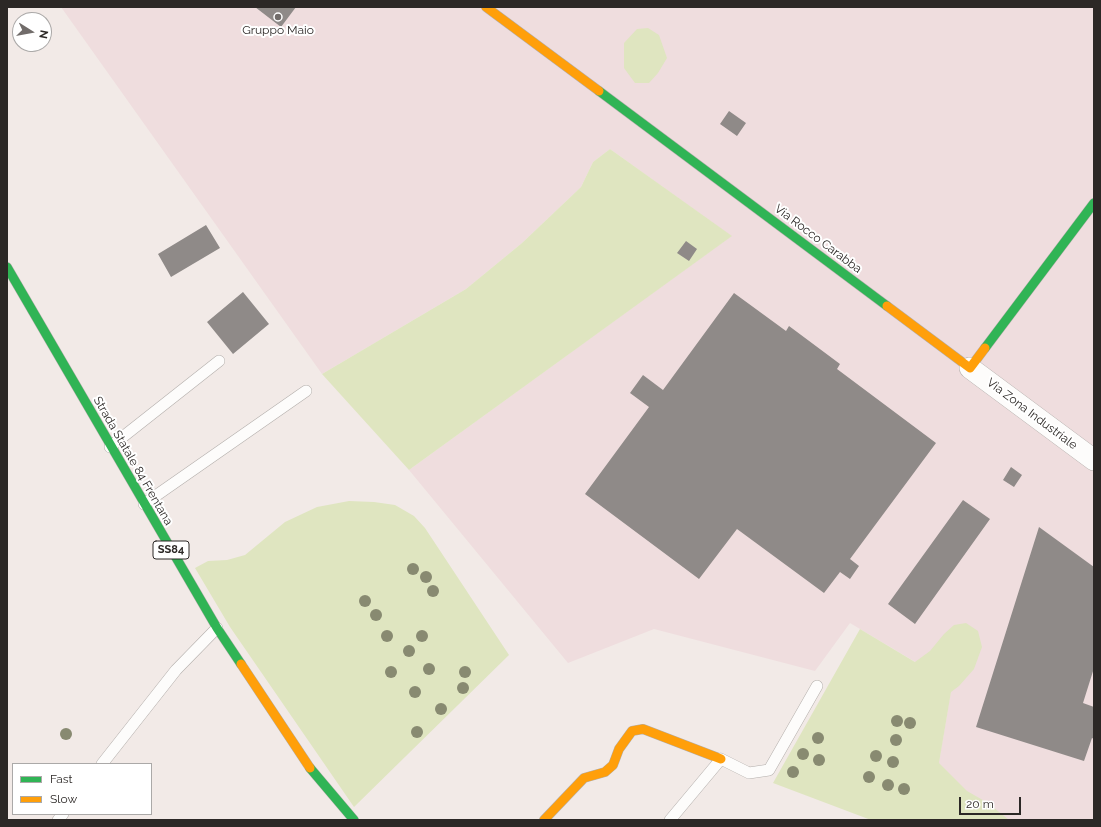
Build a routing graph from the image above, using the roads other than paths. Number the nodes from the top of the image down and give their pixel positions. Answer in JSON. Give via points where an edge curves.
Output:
{"nodes":[{"id":1,"x":486,"y":7,"type":"edge"},
{"id":2,"x":1094,"y":203,"type":"edge"},
{"id":3,"x":7,"y":267,"type":"edge"},
{"id":4,"x":219,"y":361,"type":"dead end"},
{"id":5,"x":970,"y":368,"type":"junction"},
{"id":6,"x":306,"y":391,"type":"dead end"},
{"id":7,"x":110,"y":447,"type":"junction"},
{"id":8,"x":1094,"y":460,"type":"edge"},
{"id":9,"x":144,"y":504,"type":"junction"},
{"id":10,"x":217,"y":628,"type":"junction"},
{"id":11,"x":816,"y":686,"type":"dead end"},
{"id":12,"x":721,"y":759,"type":"junction"},
{"id":13,"x":103,"y":763,"type":"edge"},
{"id":14,"x":354,"y":820,"type":"edge"},
{"id":15,"x":544,"y":820,"type":"edge"},
{"id":16,"x":670,"y":820,"type":"edge"}],
"edges":[{"from":1,"to":5,"type":"street","name":"Via Rocco Carabba"},
{"from":2,"to":5,"type":"street"},
{"from":3,"to":7,"type":"street","name":"Strada Statale 84 Frentana","number":"SS84"},
{"from":4,"to":7,"type":"lane"},
{"from":5,"to":8,"type":"street","name":"Via Zona Industriale"},
{"from":6,"to":9,"type":"lane"},
{"from":7,"to":9,"type":"street","name":"Strada Statale 84 Frentana","number":"SS84"},
{"from":9,"to":10,"type":"street","name":"Strada Statale 84 Frentana","number":"SS84"},
{"from":10,"to":13,"type":"lane","via":[[176,670]]},
{"from":10,"to":14,"type":"street","name":"Strada Statale 84 Frentana","number":"SS84","via":[[316,777]]},
{"from":11,"to":12,"type":"lane","via":[[769,770],[749,773]]},
{"from":12,"to":15,"type":"street","via":[[643,729],[632,731],[619,749],[613,765],[605,772],[584,778]]},
{"from":12,"to":16,"type":"lane"}]}
